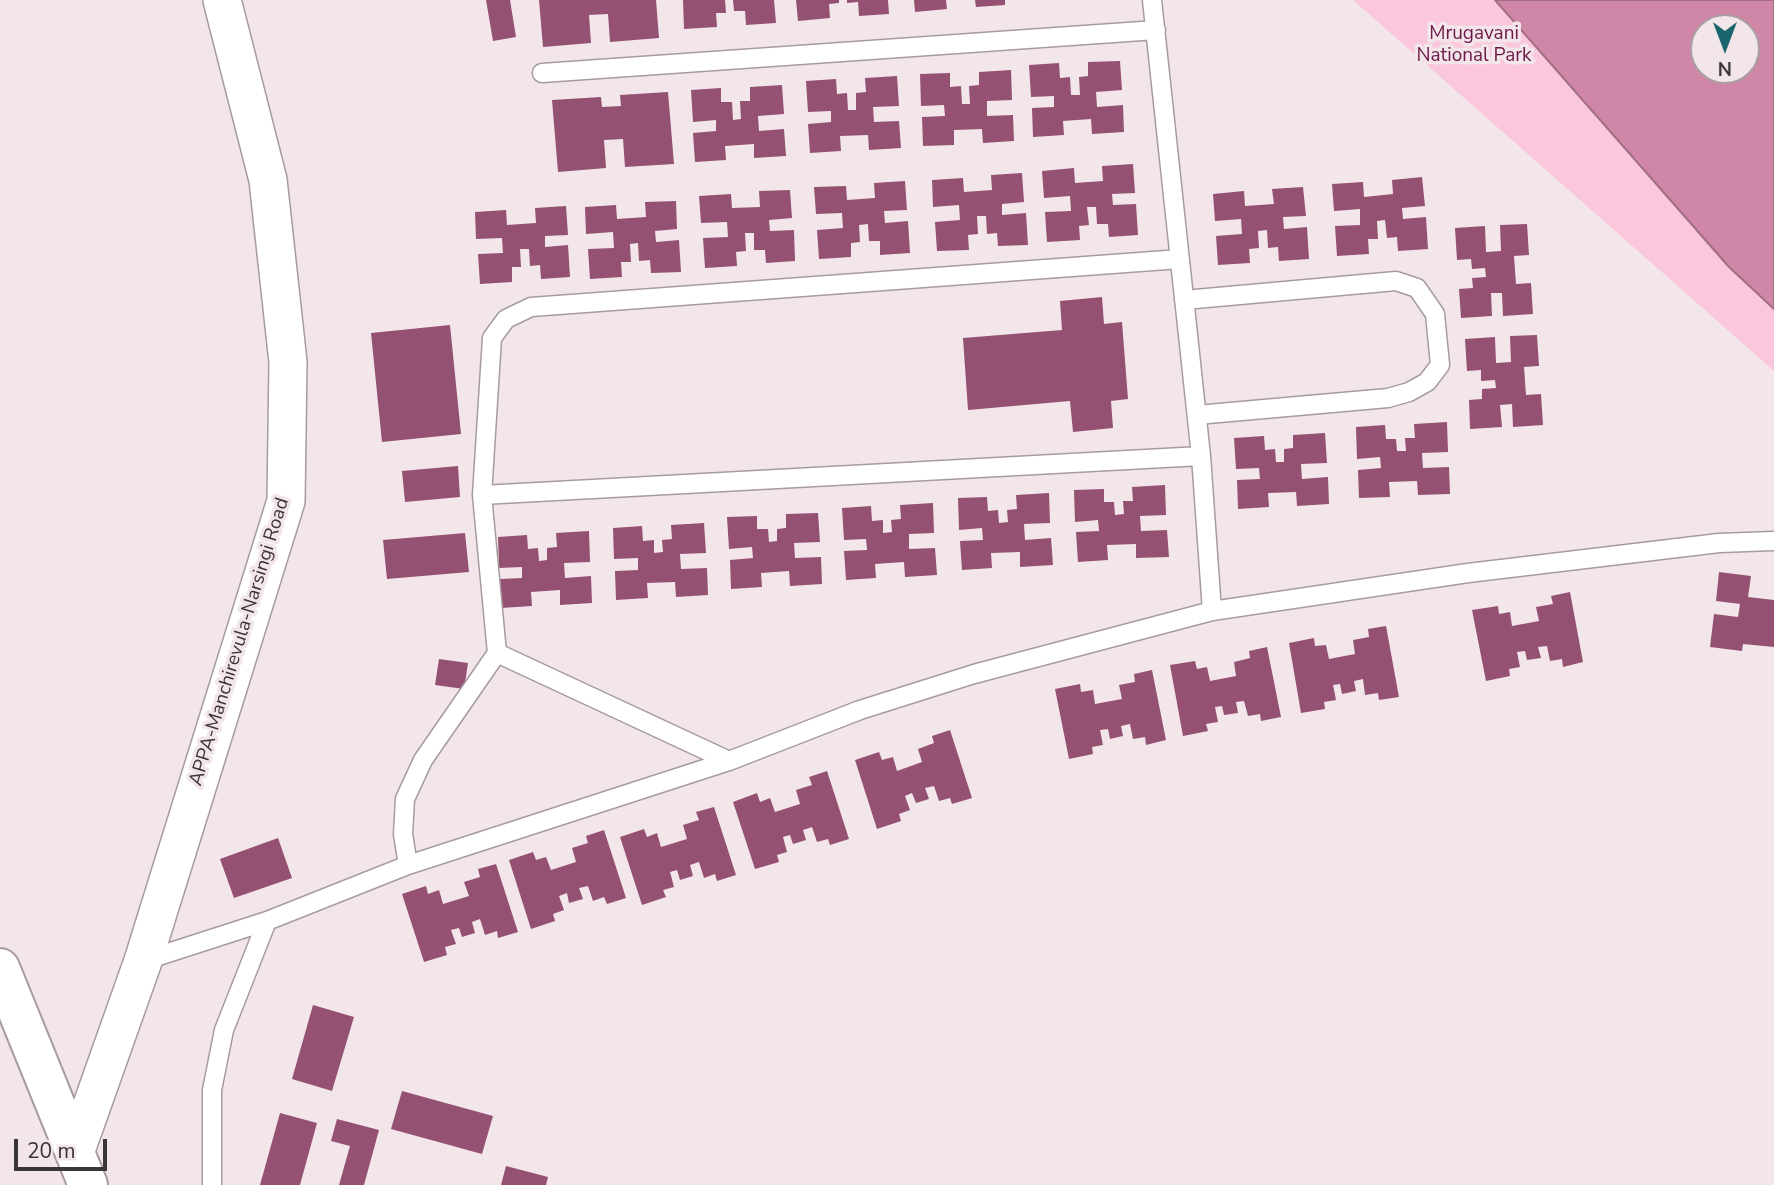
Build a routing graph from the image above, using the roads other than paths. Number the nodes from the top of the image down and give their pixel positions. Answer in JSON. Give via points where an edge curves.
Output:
{"nodes":[{"id":1,"x":222,"y":0,"type":"edge"},
{"id":2,"x":1152,"y":0,"type":"edge"},
{"id":3,"x":1156,"y":30,"type":"junction"},
{"id":4,"x":542,"y":73,"type":"dead end"},
{"id":5,"x":1180,"y":259,"type":"junction"},
{"id":6,"x":1184,"y":300,"type":"junction"},
{"id":7,"x":1196,"y":415,"type":"junction"},
{"id":8,"x":1201,"y":457,"type":"junction"},
{"id":9,"x":482,"y":495,"type":"junction"},
{"id":10,"x":1774,"y":541,"type":"edge"},
{"id":11,"x":1212,"y":611,"type":"junction"},
{"id":12,"x":496,"y":653,"type":"junction"},
{"id":13,"x":729,"y":761,"type":"junction"},
{"id":14,"x":408,"y":865,"type":"junction"},
{"id":15,"x":267,"y":921,"type":"junction"},
{"id":16,"x":143,"y":961,"type":"junction"},
{"id":17,"x":0,"y":968,"type":"edge"},
{"id":18,"x":81,"y":1169,"type":"edge"},
{"id":19,"x":212,"y":1185,"type":"edge"}],
"edges":[{"from":1,"to":16,"type":"street","name":"APPA-Manchirevula-Narsingi Road","via":[[268,180],[288,362],[286,501]]},
{"from":2,"to":3,"type":"lane"},
{"from":3,"to":4,"type":"lane"},
{"from":3,"to":5,"type":"lane"},
{"from":5,"to":6,"type":"lane"},
{"from":5,"to":9,"type":"lane","via":[[531,307],[506,319],[492,338]]},
{"from":6,"to":7,"type":"lane"},
{"from":6,"to":7,"type":"lane","via":[[1396,281],[1417,288],[1435,314],[1440,365],[1427,382],[1409,392],[1388,398]]},
{"from":7,"to":8,"type":"lane"},
{"from":8,"to":9,"type":"lane"},
{"from":8,"to":11,"type":"lane"},
{"from":9,"to":12,"type":"lane"},
{"from":10,"to":11,"type":"lane","via":[[1719,543],[1481,572]]},
{"from":11,"to":13,"type":"lane","via":[[974,674],[860,710]]},
{"from":12,"to":13,"type":"lane"},
{"from":12,"to":14,"type":"lane","via":[[429,751],[405,799],[402,834]]},
{"from":13,"to":14,"type":"lane"},
{"from":14,"to":15,"type":"lane"},
{"from":15,"to":16,"type":"lane"},
{"from":15,"to":19,"type":"lane","via":[[224,1030],[212,1090]]},
{"from":16,"to":18,"type":"street","name":"APPA-Manchirevula-Narsingi Road"},
{"from":17,"to":18,"type":"main road"}]}
